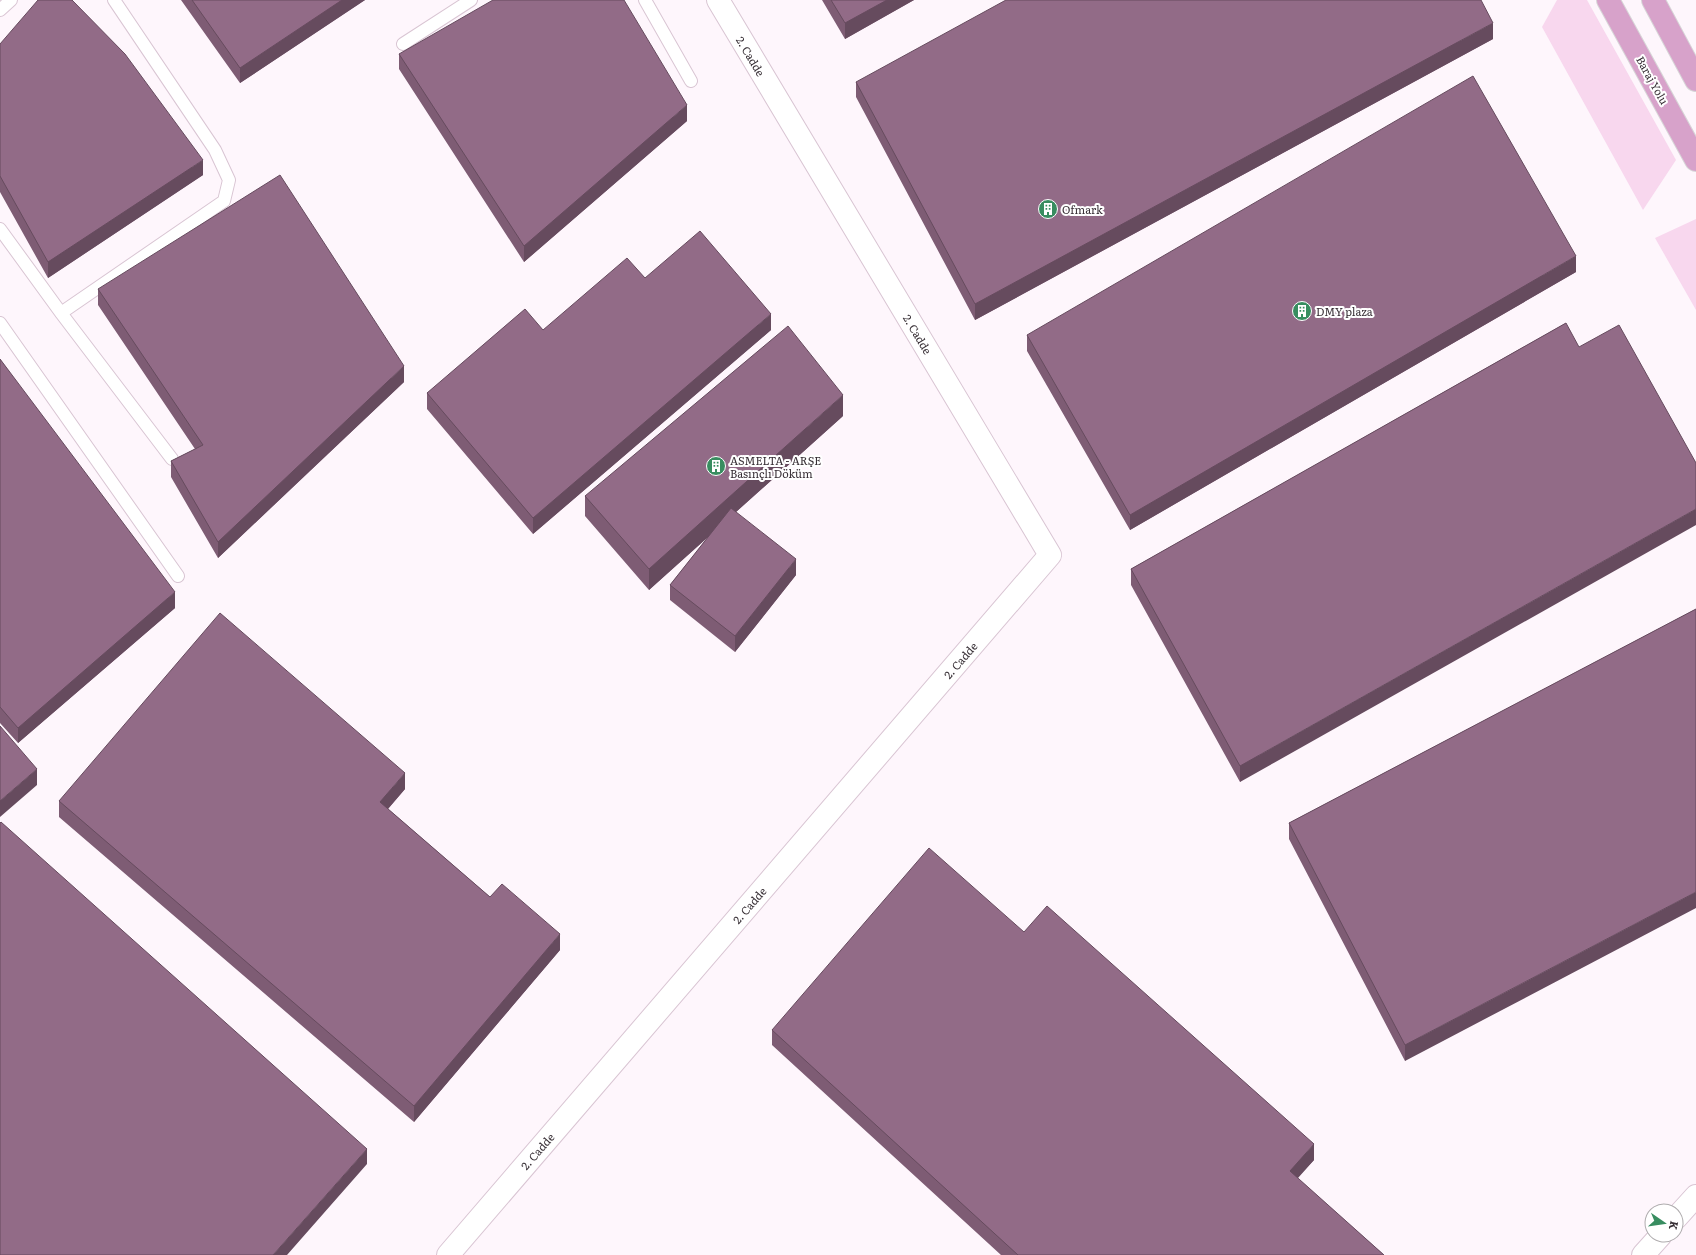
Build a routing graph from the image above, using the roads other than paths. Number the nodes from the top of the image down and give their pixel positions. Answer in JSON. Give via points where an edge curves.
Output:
{"nodes":[{"id":1,"x":11,"y":0,"type":"edge"},
{"id":2,"x":114,"y":0,"type":"edge"},
{"id":3,"x":471,"y":0,"type":"edge"},
{"id":4,"x":645,"y":0,"type":"edge"},
{"id":5,"x":718,"y":0,"type":"edge"},
{"id":6,"x":1608,"y":0,"type":"edge"},
{"id":7,"x":1653,"y":0,"type":"edge"},
{"id":8,"x":0,"y":10,"type":"edge"},
{"id":9,"x":403,"y":44,"type":"dead end"},
{"id":10,"x":1696,"y":80,"type":"edge"},
{"id":11,"x":691,"y":81,"type":"dead end"},
{"id":12,"x":1696,"y":160,"type":"edge"},
{"id":13,"x":0,"y":229,"type":"edge"},
{"id":14,"x":61,"y":313,"type":"junction"},
{"id":15,"x":0,"y":323,"type":"edge"},
{"id":16,"x":172,"y":458,"type":"dead end"},
{"id":17,"x":178,"y":576,"type":"dead end"},
{"id":18,"x":1696,"y":1196,"type":"edge"},
{"id":19,"x":1684,"y":1209,"type":"edge"},
{"id":20,"x":1654,"y":1243,"type":"edge"},
{"id":21,"x":448,"y":1255,"type":"edge"},
{"id":22,"x":1643,"y":1255,"type":"edge"}],
"edges":[{"from":1,"to":8,"type":"lane"},
{"from":2,"to":14,"type":"lane","via":[[215,150],[229,180],[224,202]]},
{"from":3,"to":9,"type":"lane"},
{"from":4,"to":11,"type":"lane"},
{"from":5,"to":21,"type":"street","name":"2. Cadde","via":[[1050,554]]},
{"from":6,"to":12,"type":"main road","name":"Baraj Yolu"},
{"from":7,"to":10,"type":"main road"},
{"from":13,"to":14,"type":"lane"},
{"from":14,"to":16,"type":"lane"},
{"from":15,"to":17,"type":"lane"},
{"from":18,"to":19,"type":"street"},
{"from":20,"to":22,"type":"street"}]}
